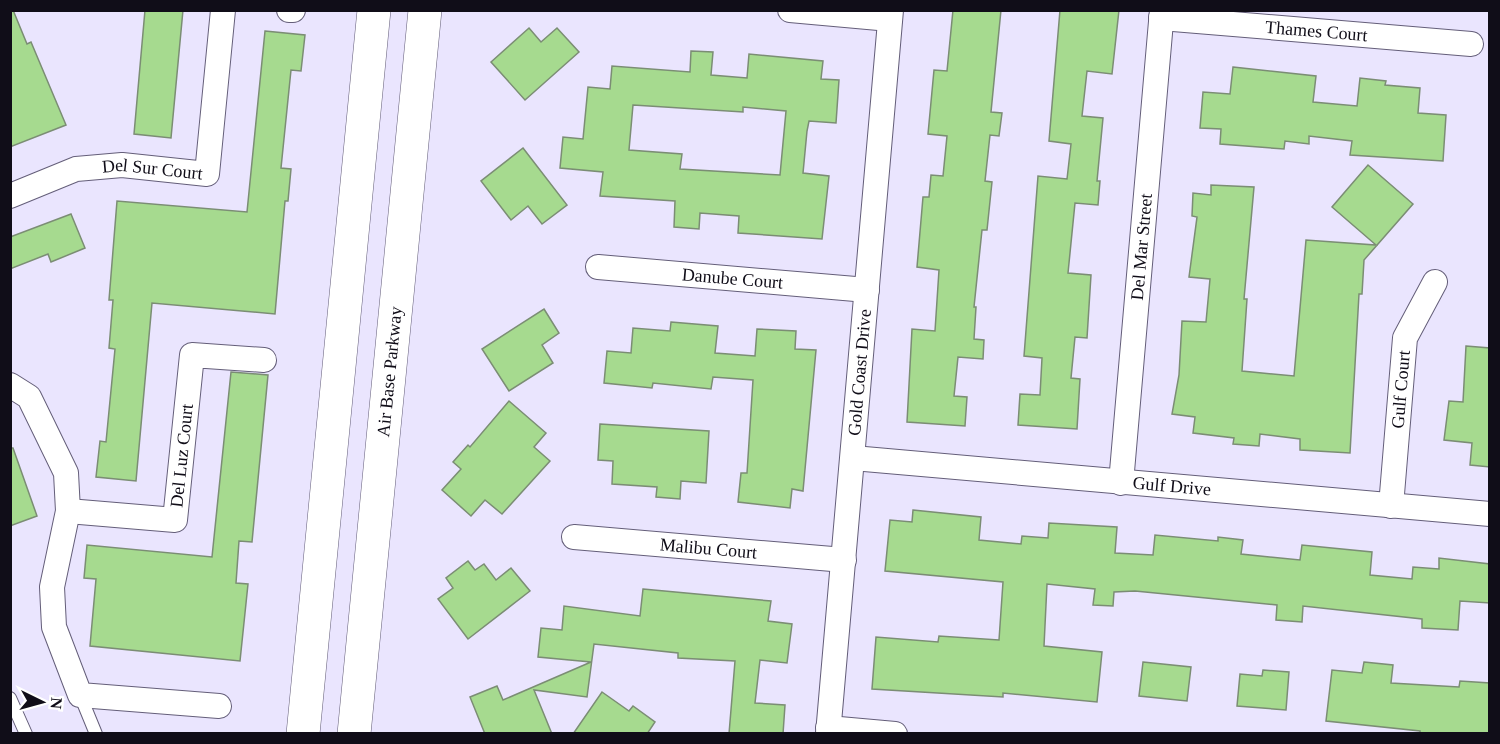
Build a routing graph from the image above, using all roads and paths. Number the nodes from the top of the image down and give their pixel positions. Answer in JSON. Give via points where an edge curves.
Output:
{"nodes":[{"id":1,"x":224,"y":10,"type":"edge"},
{"id":2,"x":374,"y":10,"type":"edge"},
{"id":3,"x":426,"y":10,"type":"edge"},
{"id":4,"x":790,"y":10,"type":"edge"},
{"id":5,"x":1162,"y":14,"type":"edge"},
{"id":6,"x":891,"y":15,"type":"edge"},
{"id":7,"x":1472,"y":44,"type":"dead end"},
{"id":8,"x":10,"y":196,"type":"edge"},
{"id":9,"x":598,"y":267,"type":"dead end"},
{"id":10,"x":1435,"y":282,"type":"dead end"},
{"id":11,"x":867,"y":290,"type":"junction"},
{"id":12,"x":264,"y":360,"type":"dead end"},
{"id":13,"x":10,"y":385,"type":"edge"},
{"id":14,"x":853,"y":458,"type":"junction"},
{"id":15,"x":1121,"y":483,"type":"junction"},
{"id":16,"x":1391,"y":506,"type":"junction"},
{"id":17,"x":68,"y":511,"type":"junction"},
{"id":18,"x":1490,"y":514,"type":"edge"},
{"id":19,"x":574,"y":537,"type":"dead end"},
{"id":20,"x":843,"y":560,"type":"junction"},
{"id":21,"x":80,"y":695,"type":"junction"},
{"id":22,"x":10,"y":698,"type":"edge"},
{"id":23,"x":219,"y":706,"type":"dead end"},
{"id":24,"x":828,"y":731,"type":"edge"},
{"id":25,"x":26,"y":734,"type":"edge"},
{"id":26,"x":96,"y":734,"type":"edge"},
{"id":27,"x":303,"y":734,"type":"edge"},
{"id":28,"x":354,"y":734,"type":"edge"},
{"id":29,"x":895,"y":734,"type":"edge"}],
"edges":[{"from":1,"to":8,"type":"street","name":"Del Sur Court","via":[[207,174],[122,165],[76,169]]},
{"from":2,"to":27,"type":"main road"},
{"from":3,"to":28,"type":"main road","name":"Air Base Parkway"},
{"from":4,"to":6,"type":"street"},
{"from":5,"to":7,"type":"street","name":"Thames Court"},
{"from":5,"to":15,"type":"street","name":"Del Mar Street"},
{"from":6,"to":11,"type":"street","name":"Gold Coast Drive"},
{"from":9,"to":11,"type":"street","name":"Danube Court"},
{"from":10,"to":16,"type":"street","name":"Gulf Court","via":[[1405,338]]},
{"from":11,"to":14,"type":"street","name":"Gold Coast Drive"},
{"from":12,"to":17,"type":"street","name":"Del Luz Court","via":[[192,355],[175,520]]},
{"from":13,"to":17,"type":"street","via":[[29,397],[66,473]]},
{"from":14,"to":15,"type":"street","name":"Gulf Drive"},
{"from":14,"to":20,"type":"street","name":"Gold Coast Drive"},
{"from":15,"to":16,"type":"street","name":"Gulf Drive"},
{"from":16,"to":18,"type":"street","name":"Gulf Drive"},
{"from":17,"to":21,"type":"street","via":[[52,587],[54,627]]},
{"from":19,"to":20,"type":"street","name":"Malibu Court"},
{"from":20,"to":24,"type":"street","name":"Gold Coast Drive"},
{"from":21,"to":23,"type":"street"},
{"from":21,"to":26,"type":"lane"},
{"from":22,"to":25,"type":"lane"},
{"from":24,"to":29,"type":"street"}]}
